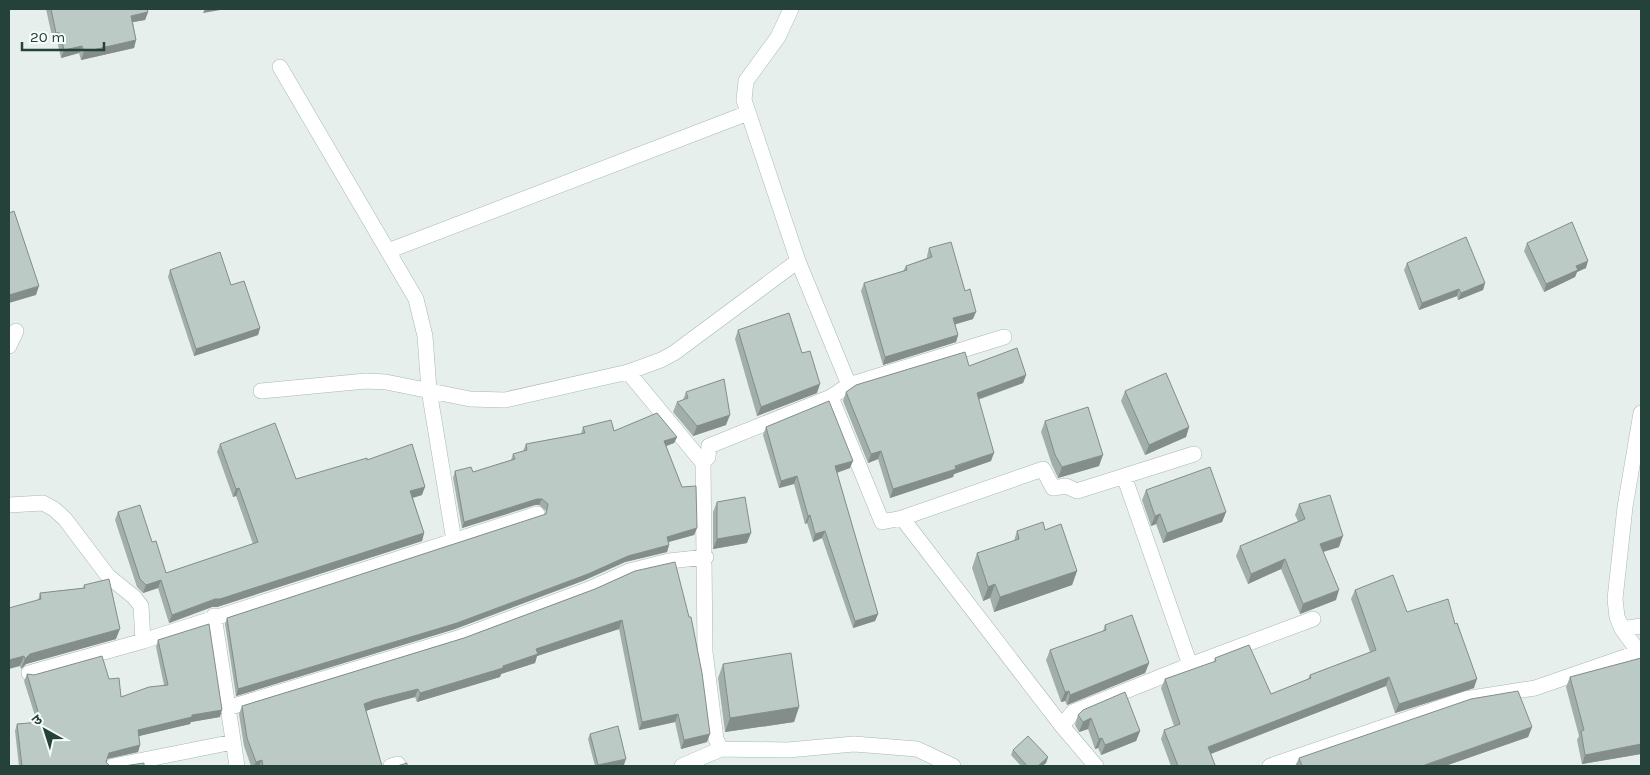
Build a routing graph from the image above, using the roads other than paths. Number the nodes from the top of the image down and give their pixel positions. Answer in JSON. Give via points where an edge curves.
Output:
{"nodes":[{"id":1,"x":791,"y":9,"type":"edge"},
{"id":2,"x":280,"y":67,"type":"dead end"},
{"id":3,"x":748,"y":114,"type":"junction"},
{"id":4,"x":388,"y":251,"type":"junction"},
{"id":5,"x":798,"y":261,"type":"junction"},
{"id":6,"x":16,"y":331,"type":"dead end"},
{"id":7,"x":1004,"y":337,"type":"dead end"},
{"id":8,"x":9,"y":346,"type":"edge"},
{"id":9,"x":628,"y":372,"type":"junction"},
{"id":10,"x":849,"y":385,"type":"junction"},
{"id":11,"x":429,"y":390,"type":"junction"},
{"id":12,"x":261,"y":391,"type":"dead end"},
{"id":13,"x":831,"y":397,"type":"junction"},
{"id":14,"x":1641,"y":413,"type":"edge"},
{"id":15,"x":1194,"y":454,"type":"dead end"},
{"id":16,"x":703,"y":463,"type":"junction"},
{"id":17,"x":1124,"y":476,"type":"junction"},
{"id":18,"x":9,"y":505,"type":"edge"},
{"id":19,"x":537,"y":514,"type":"dead end"},
{"id":20,"x":902,"y":518,"type":"junction"},
{"id":21,"x":454,"y":542,"type":"junction"},
{"id":22,"x":706,"y":557,"type":"junction"},
{"id":23,"x":214,"y":616,"type":"junction"},
{"id":24,"x":1313,"y":620,"type":"dead end"},
{"id":25,"x":1641,"y":626,"type":"edge"},
{"id":26,"x":1622,"y":629,"type":"junction"},
{"id":27,"x":143,"y":641,"type":"junction"},
{"id":28,"x":1640,"y":654,"type":"edge"},
{"id":29,"x":1190,"y":665,"type":"junction"},
{"id":30,"x":29,"y":672,"type":"edge"},
{"id":31,"x":227,"y":708,"type":"junction"},
{"id":32,"x":1062,"y":726,"type":"junction"},
{"id":33,"x":233,"y":742,"type":"junction"},
{"id":34,"x":721,"y":749,"type":"junction"},
{"id":35,"x":113,"y":766,"type":"edge"},
{"id":36,"x":237,"y":766,"type":"edge"},
{"id":37,"x":682,"y":766,"type":"edge"},
{"id":38,"x":953,"y":766,"type":"edge"},
{"id":39,"x":1096,"y":766,"type":"edge"},
{"id":40,"x":1270,"y":766,"type":"edge"}],
"edges":[{"from":1,"to":3,"type":"street","via":[[778,37],[746,81],[744,100]]},
{"from":2,"to":4,"type":"street"},
{"from":3,"to":4,"type":"street"},
{"from":3,"to":5,"type":"street"},
{"from":4,"to":11,"type":"street","via":[[416,299],[422,316]]},
{"from":5,"to":9,"type":"street","via":[[674,353]]},
{"from":5,"to":10,"type":"street"},
{"from":6,"to":8,"type":"street"},
{"from":7,"to":10,"type":"street"},
{"from":9,"to":11,"type":"street","via":[[505,400],[470,399]]},
{"from":9,"to":16,"type":"street"},
{"from":10,"to":13,"type":"street"},
{"from":11,"to":12,"type":"street","via":[[366,381]]},
{"from":11,"to":21,"type":"street"},
{"from":13,"to":16,"type":"street","via":[[709,446],[708,457]]},
{"from":13,"to":20,"type":"street","via":[[882,522]]},
{"from":14,"to":26,"type":"street","via":[[1625,507],[1615,599]]},
{"from":15,"to":17,"type":"street"},
{"from":16,"to":22,"type":"street"},
{"from":17,"to":20,"type":"street","via":[[1077,491],[1066,486],[1052,488],[1043,469]]},
{"from":17,"to":29,"type":"street"},
{"from":18,"to":27,"type":"street","via":[[42,503],[65,519],[108,576],[141,606]]},
{"from":19,"to":21,"type":"street"},
{"from":20,"to":32,"type":"street"},
{"from":21,"to":23,"type":"street"},
{"from":22,"to":31,"type":"street","via":[[669,561],[629,571],[458,638]]},
{"from":22,"to":34,"type":"street","via":[[705,652],[716,739]]},
{"from":23,"to":27,"type":"street"},
{"from":23,"to":31,"type":"street"},
{"from":24,"to":29,"type":"street"},
{"from":25,"to":26,"type":"street"},
{"from":26,"to":28,"type":"street"},
{"from":27,"to":30,"type":"street"},
{"from":28,"to":40,"type":"street","via":[[1535,688],[1465,699]]},
{"from":29,"to":32,"type":"street","via":[[1073,712]]},
{"from":31,"to":33,"type":"street"},
{"from":32,"to":39,"type":"street"},
{"from":33,"to":35,"type":"street"},
{"from":33,"to":36,"type":"street"},
{"from":34,"to":37,"type":"street"},
{"from":34,"to":38,"type":"street","via":[[788,750],[863,744],[917,749]]}]}
